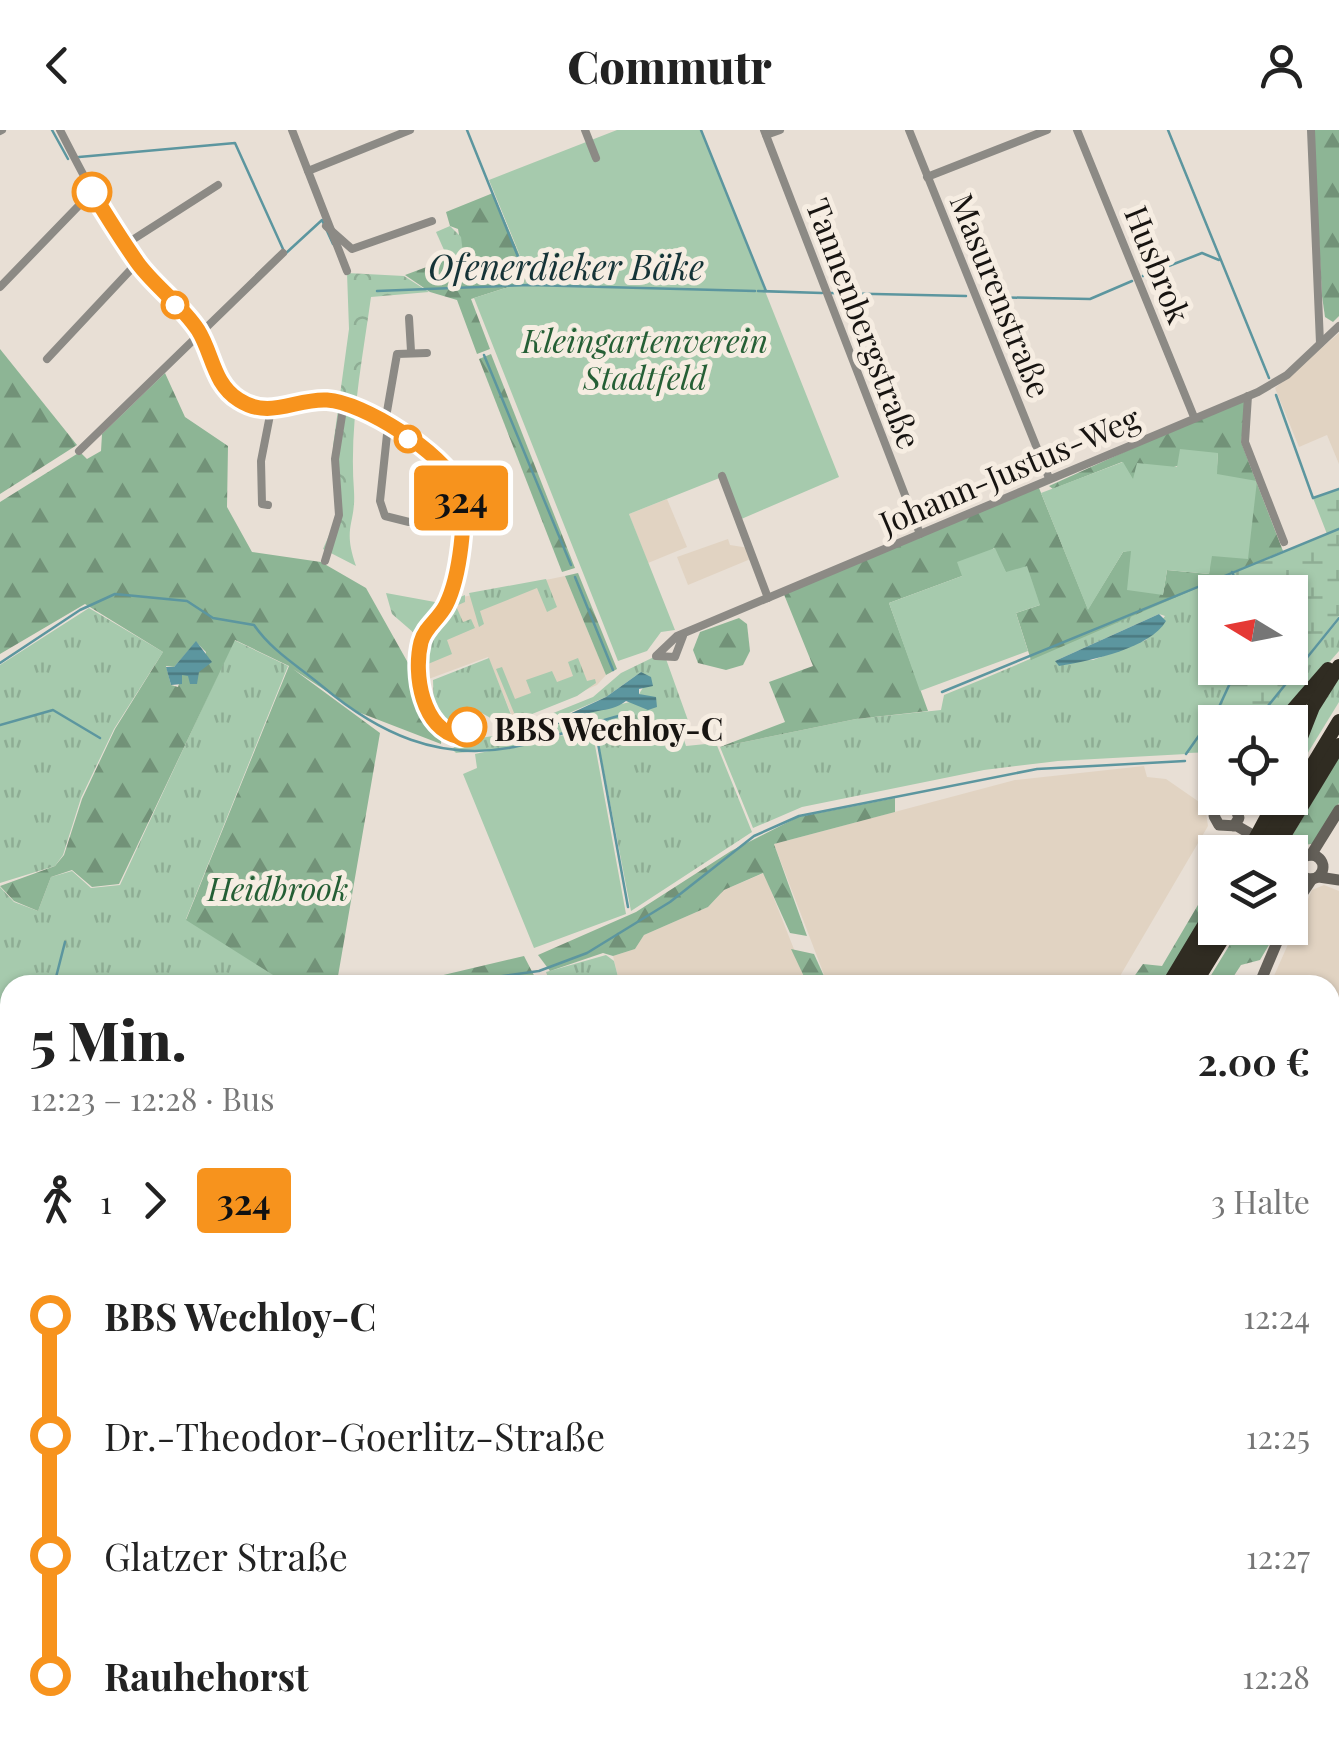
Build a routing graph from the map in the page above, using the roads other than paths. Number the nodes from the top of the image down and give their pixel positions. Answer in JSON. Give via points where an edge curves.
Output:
{"nodes":[{"id":1,"x":60,"y":130,"type":"edge"},
{"id":2,"x":292,"y":130,"type":"edge"},
{"id":3,"x":585,"y":130,"type":"edge"},
{"id":4,"x":780,"y":130,"type":"edge"},
{"id":5,"x":909,"y":130,"type":"edge"},
{"id":6,"x":1046,"y":130,"type":"edge"},
{"id":7,"x":1078,"y":130,"type":"edge"},
{"id":8,"x":1310,"y":130,"type":"edge"},
{"id":9,"x":407,"y":131,"type":"edge"},
{"id":10,"x":765,"y":133,"type":"edge"},
{"id":11,"x":596,"y":158,"type":"dead end"},
{"id":12,"x":308,"y":170,"type":"junction"},
{"id":13,"x":927,"y":176,"type":"junction"},
{"id":14,"x":218,"y":185,"type":"dead end"},
{"id":15,"x":92,"y":192,"type":"junction"},
{"id":16,"x":432,"y":221,"type":"dead end"},
{"id":17,"x":326,"y":226,"type":"junction"},
{"id":18,"x":126,"y":244,"type":"junction"},
{"id":19,"x":284,"y":253,"type":"dead end"},
{"id":20,"x":137,"y":263,"type":"junction"},
{"id":21,"x":347,"y":271,"type":"dead end"},
{"id":22,"x":0,"y":287,"type":"edge"},
{"id":23,"x":409,"y":318,"type":"dead end"},
{"id":24,"x":1339,"y":326,"type":"edge"},
{"id":25,"x":199,"y":332,"type":"junction"},
{"id":26,"x":1320,"y":343,"type":"junction"},
{"id":27,"x":411,"y":351,"type":"junction"},
{"id":28,"x":427,"y":352,"type":"dead end"},
{"id":29,"x":48,"y":359,"type":"dead end"},
{"id":30,"x":1248,"y":396,"type":"junction"},
{"id":31,"x":344,"y":403,"type":"junction"},
{"id":32,"x":271,"y":410,"type":"junction"},
{"id":33,"x":1194,"y":417,"type":"junction"},
{"id":34,"x":386,"y":424,"type":"junction"},
{"id":35,"x":80,"y":450,"type":"dead end"},
{"id":36,"x":722,"y":476,"type":"dead end"},
{"id":37,"x":1048,"y":478,"type":"junction"},
{"id":38,"x":268,"y":505,"type":"dead end"},
{"id":39,"x":461,"y":512,"type":"dead end"},
{"id":40,"x":409,"y":522,"type":"dead end"},
{"id":41,"x":920,"y":534,"type":"junction"},
{"id":42,"x":1284,"y":542,"type":"dead end"},
{"id":43,"x":325,"y":561,"type":"dead end"},
{"id":44,"x":768,"y":598,"type":"junction"},
{"id":45,"x":684,"y":636,"type":"junction"},
{"id":46,"x":1339,"y":658,"type":"edge"},
{"id":47,"x":1339,"y":666,"type":"edge"},
{"id":48,"x":1297,"y":705,"type":"edge"},
{"id":49,"x":1308,"y":719,"type":"edge"},
{"id":50,"x":1339,"y":721,"type":"edge"},
{"id":51,"x":1339,"y":745,"type":"edge"},
{"id":52,"x":1339,"y":810,"type":"edge"},
{"id":53,"x":1239,"y":815,"type":"edge"},
{"id":54,"x":1240,"y":815,"type":"edge"},
{"id":55,"x":1268,"y":835,"type":"edge"},
{"id":56,"x":1278,"y":835,"type":"edge"},
{"id":57,"x":1278,"y":835,"type":"edge"},
{"id":58,"x":1309,"y":866,"type":"edge"},
{"id":59,"x":1338,"y":880,"type":"edge"},
{"id":60,"x":1198,"y":935,"type":"edge"},
{"id":61,"x":1206,"y":945,"type":"edge"},
{"id":62,"x":1219,"y":945,"type":"edge"},
{"id":63,"x":1276,"y":945,"type":"edge"},
{"id":64,"x":1174,"y":975,"type":"edge"},
{"id":65,"x":1187,"y":975,"type":"edge"},
{"id":66,"x":1200,"y":975,"type":"edge"},
{"id":67,"x":1263,"y":975,"type":"edge"}],
"edges":[{"from":1,"to":15,"type":"street"},
{"from":2,"to":12,"type":"street"},
{"from":3,"to":11,"type":"street"},
{"from":4,"to":10,"type":"street"},
{"from":5,"to":13,"type":"street","name":"Masurenstraße"},
{"from":6,"to":13,"type":"street"},
{"from":7,"to":33,"type":"street","name":"Husbrok"},
{"from":8,"to":26,"type":"street"},
{"from":9,"to":12,"type":"street"},
{"from":10,"to":41,"type":"street","name":"Tannenbergstraße"},
{"from":12,"to":17,"type":"street"},
{"from":13,"to":37,"type":"street","name":"Masurenstraße"},
{"from":14,"to":18,"type":"street"},
{"from":15,"to":18,"type":"street"},
{"from":15,"to":22,"type":"street"},
{"from":16,"to":17,"type":"street","via":[[352,249]]},
{"from":17,"to":21,"type":"street"},
{"from":18,"to":20,"type":"street"},
{"from":19,"to":25,"type":"street"},
{"from":20,"to":25,"type":"street"},
{"from":20,"to":29,"type":"street"},
{"from":23,"to":27,"type":"street"},
{"from":24,"to":26,"type":"street","name":"Johann-Justus-Weg"},
{"from":25,"to":32,"type":"street","via":[[224,387],[244,404]]},
{"from":25,"to":35,"type":"street"},
{"from":26,"to":30,"type":"street","name":"Johann-Justus-Weg","via":[[1279,381]]},
{"from":27,"to":28,"type":"street"},
{"from":27,"to":34,"type":"street","via":[[397,354]]},
{"from":30,"to":33,"type":"street","name":"Johann-Justus-Weg"},
{"from":30,"to":42,"type":"street","via":[[1245,442]]},
{"from":31,"to":32,"type":"street","via":[[312,400]]},
{"from":31,"to":34,"type":"street"},
{"from":31,"to":43,"type":"street","via":[[335,459],[340,514]]},
{"from":32,"to":38,"type":"street","via":[[260,485],[262,504]]},
{"from":33,"to":37,"type":"street","name":"Johann-Justus-Weg"},
{"from":34,"to":39,"type":"street","via":[[457,483]]},
{"from":34,"to":40,"type":"street","via":[[380,501],[384,516]]},
{"from":36,"to":44,"type":"street"},
{"from":37,"to":41,"type":"street","name":"Johann-Justus-Weg"},
{"from":41,"to":44,"type":"street","name":"Johann-Justus-Weg"},
{"from":44,"to":45,"type":"street","name":"Johann-Justus-Weg"},
{"from":45,"to":45,"type":"street","name":"Johann-Justus-Weg","via":[[666,642],[656,656],[675,657]]},
{"from":46,"to":48,"type":"highway"},
{"from":47,"to":49,"type":"highway"},
{"from":50,"to":56,"type":"highway"},
{"from":51,"to":57,"type":"highway"},
{"from":52,"to":58,"type":"street"},
{"from":53,"to":58,"type":"street"},
{"from":54,"to":55,"type":"street"},
{"from":58,"to":59,"type":"street"},
{"from":60,"to":64,"type":"highway"},
{"from":61,"to":65,"type":"highway"},
{"from":62,"to":66,"type":"highway"},
{"from":63,"to":67,"type":"street"}]}
